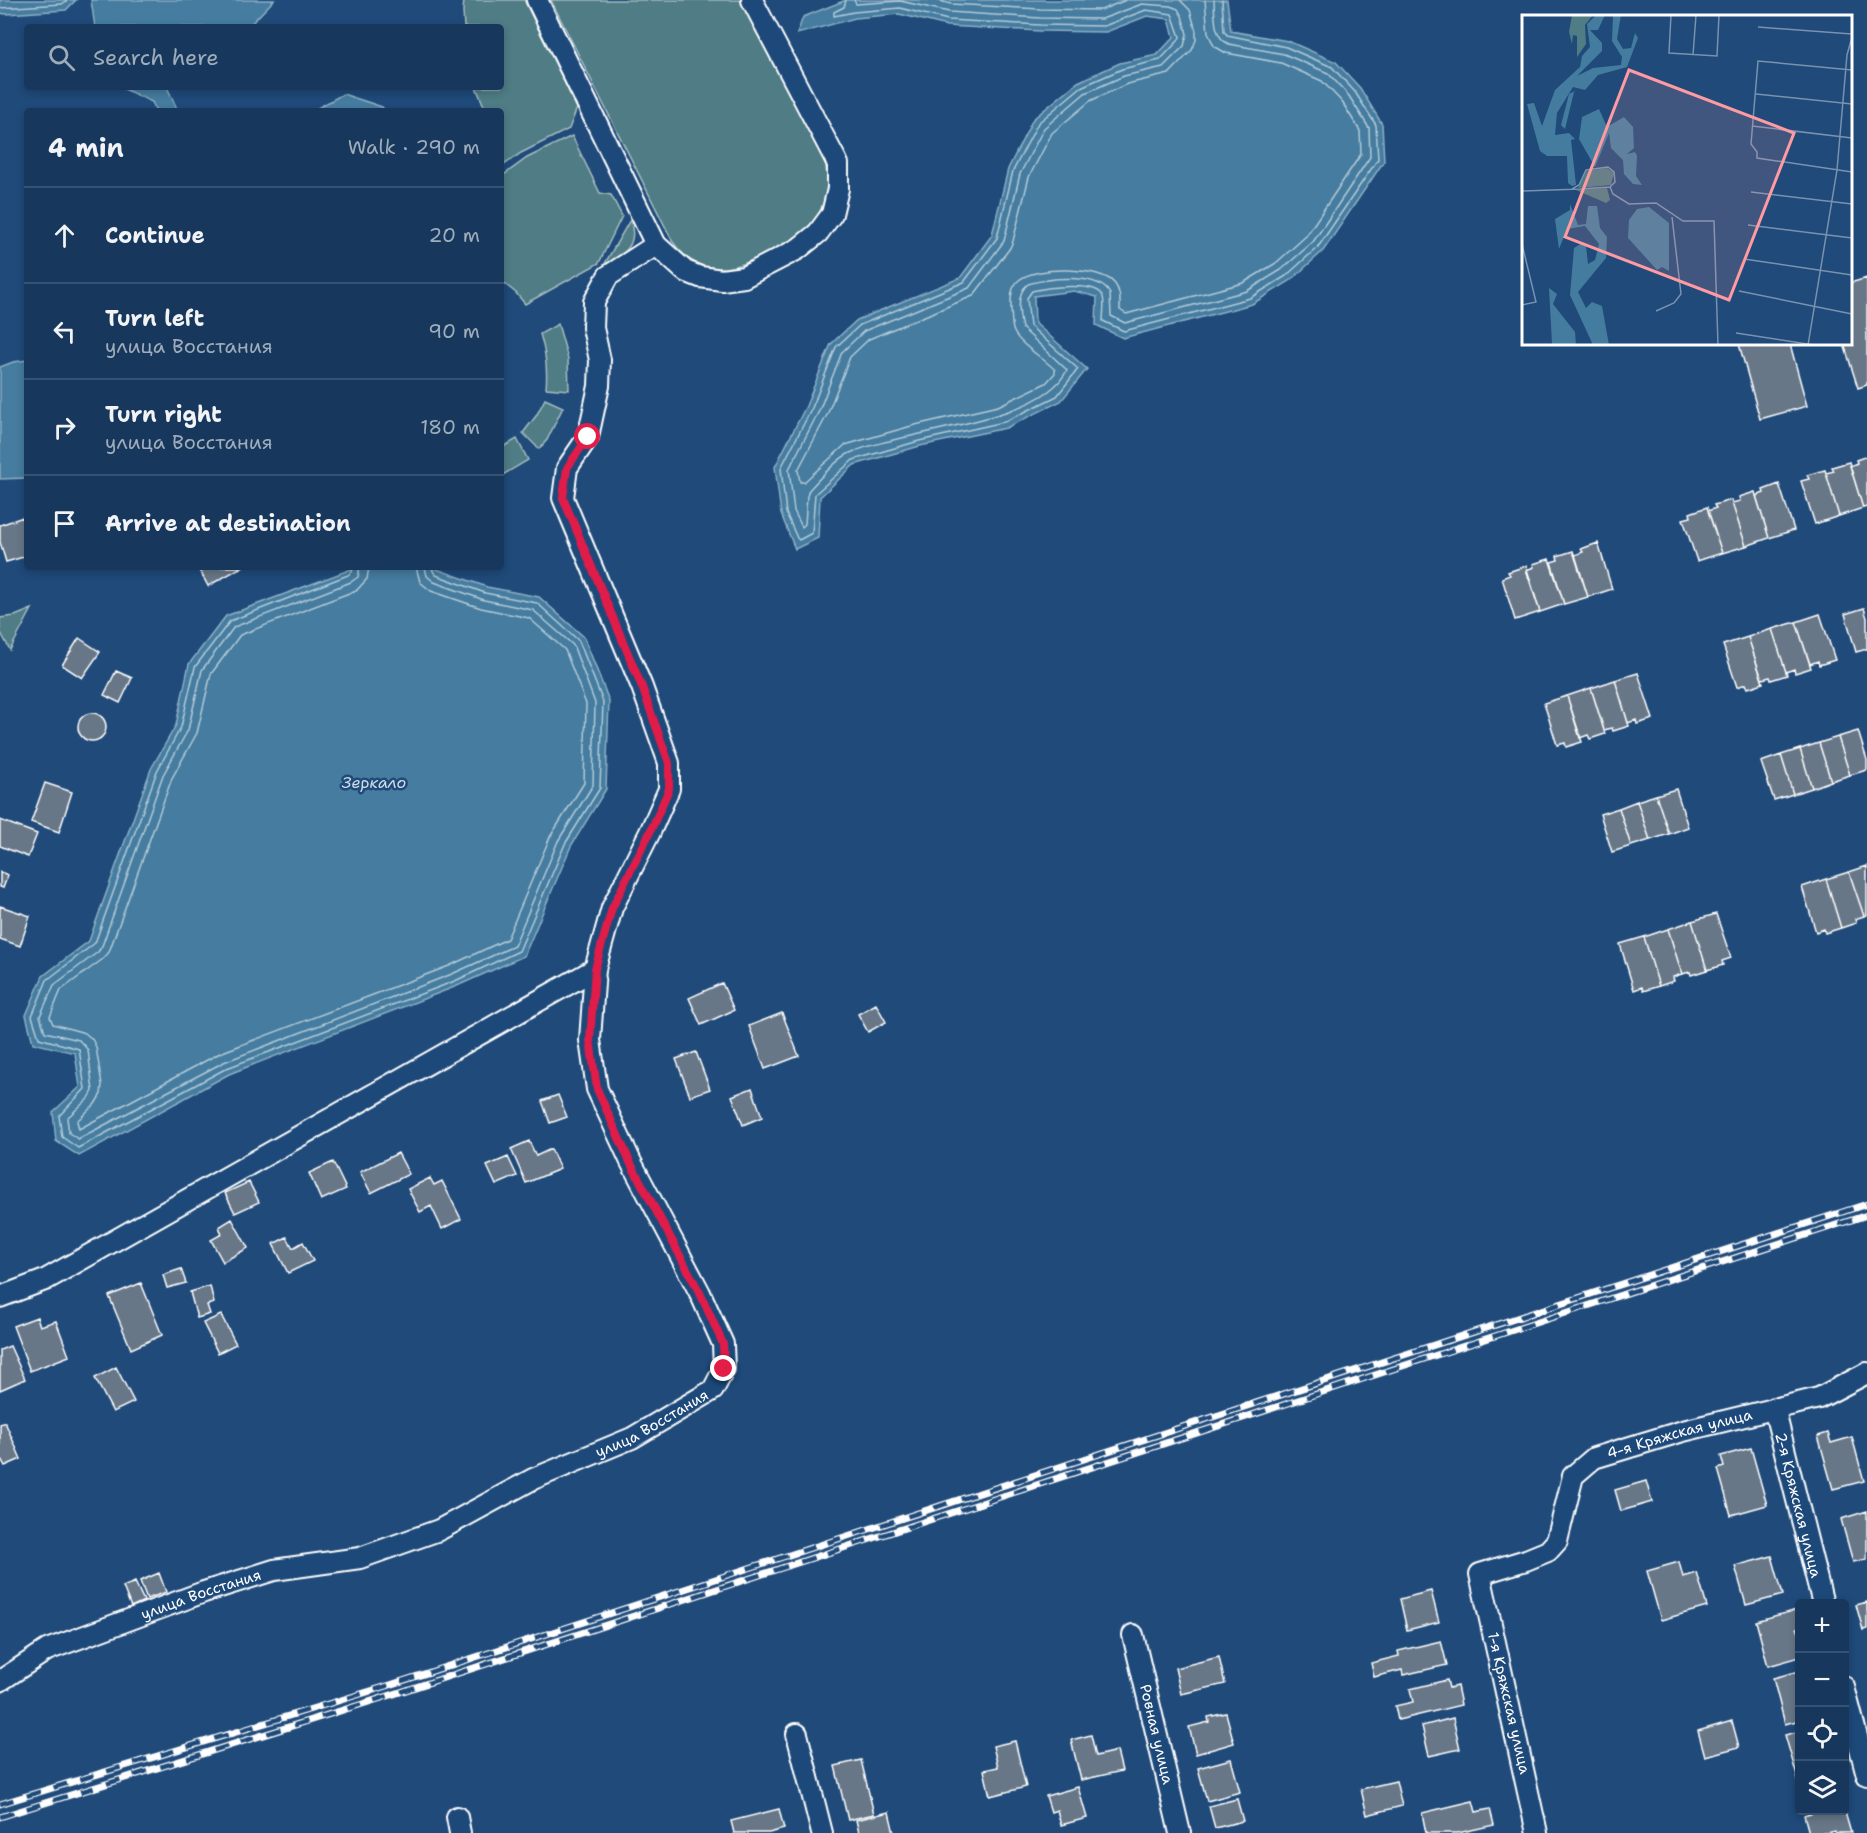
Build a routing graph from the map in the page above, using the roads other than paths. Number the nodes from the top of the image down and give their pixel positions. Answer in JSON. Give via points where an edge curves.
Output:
{"nodes":[{"id":1,"x":537,"y":0,"type":"edge"},
{"id":2,"x":752,"y":0,"type":"edge"},
{"id":3,"x":656,"y":245,"type":"junction"},
{"id":4,"x":595,"y":969,"type":"junction"},
{"id":5,"x":0,"y":1298,"type":"edge"},
{"id":6,"x":1867,"y":1373,"type":"edge"},
{"id":7,"x":1774,"y":1408,"type":"junction"},
{"id":8,"x":1480,"y":1574,"type":"joint"},
{"id":9,"x":1822,"y":1599,"type":"edge"},
{"id":10,"x":1133,"y":1635,"type":"dead end"},
{"id":11,"x":0,"y":1681,"type":"edge"},
{"id":12,"x":1849,"y":1703,"type":"edge"},
{"id":13,"x":797,"y":1734,"type":"dead end"},
{"id":14,"x":1867,"y":1775,"type":"edge"},
{"id":15,"x":822,"y":1833,"type":"edge"},
{"id":16,"x":1180,"y":1833,"type":"edge"},
{"id":17,"x":1538,"y":1833,"type":"edge"}],
"edges":[{"from":1,"to":3,"type":"street"},
{"from":2,"to":3,"type":"street","via":[[838,164],[832,214],[818,233],[798,249],[744,277],[700,277],[686,271]]},
{"from":3,"to":4,"type":"street","name":"улица Восстания","via":[[608,276],[594,302],[599,386],[588,437],[567,468],[563,498],[642,687],[669,763],[669,789],[612,908]]},
{"from":4,"to":5,"type":"street","via":[[45,1280]]},
{"from":4,"to":11,"type":"street","name":"улица Восстания","via":[[590,1040],[597,1089],[723,1344],[724,1369],[713,1390],[632,1438],[533,1479],[439,1530],[360,1558],[274,1570],[204,1592],[47,1650]]},
{"from":6,"to":7,"type":"street","name":"4-я Кряжская улица","via":[[1819,1398]]},
{"from":7,"to":8,"type":"street","name":"4-я Кряжская улица","via":[[1594,1458],[1573,1476],[1557,1541],[1548,1551]]},
{"from":7,"to":9,"type":"street","name":"2-я Кряжская улица"},
{"from":8,"to":17,"type":"street","name":"1-я Кряжская улица"},
{"from":10,"to":16,"type":"street","name":"Ровная улица"},
{"from":12,"to":14,"type":"street"},
{"from":13,"to":15,"type":"street"}]}
